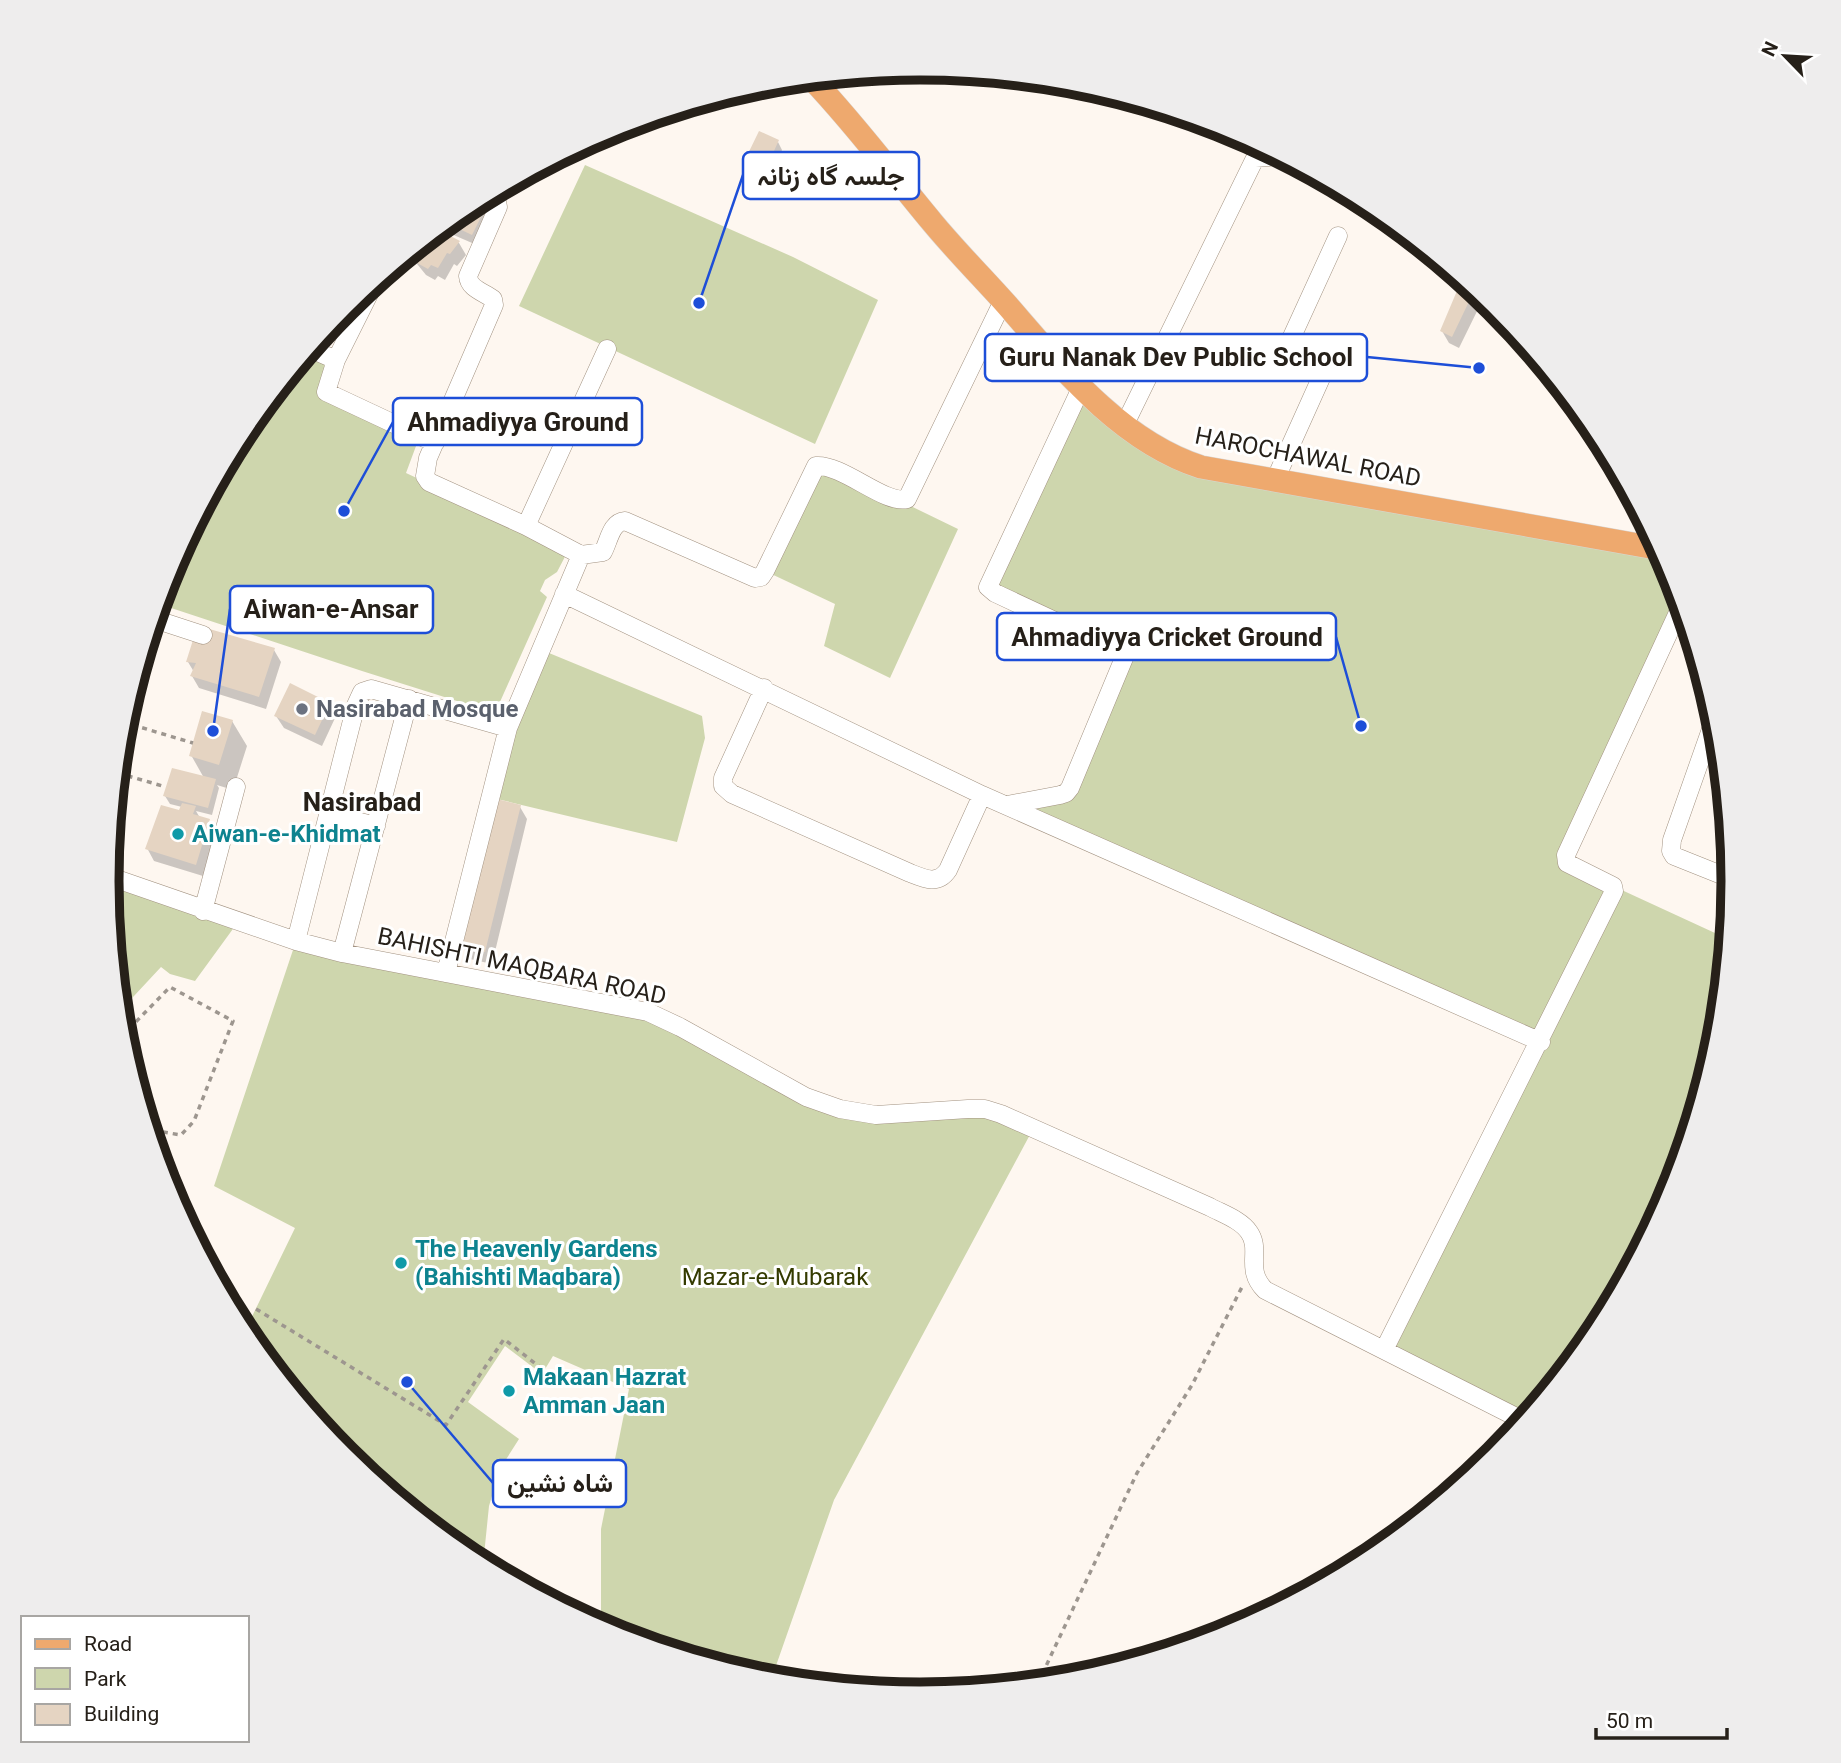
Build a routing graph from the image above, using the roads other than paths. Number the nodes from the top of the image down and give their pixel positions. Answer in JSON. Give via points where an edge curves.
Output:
{"nodes":[{"id":1,"x":819,"y":87,"type":"edge"},
{"id":2,"x":1257,"y":155,"type":"edge"},
{"id":3,"x":497,"y":202,"type":"edge"},
{"id":4,"x":1338,"y":236,"type":"dead end"},
{"id":5,"x":1003,"y":302,"type":"junction"},
{"id":6,"x":363,"y":307,"type":"edge"},
{"id":7,"x":607,"y":349,"type":"dead end"},
{"id":8,"x":319,"y":352,"type":"edge"},
{"id":9,"x":336,"y":360,"type":"junction"},
{"id":10,"x":1081,"y":388,"type":"junction"},
{"id":11,"x":1125,"y":424,"type":"junction"},
{"id":12,"x":435,"y":443,"type":"junction"},
{"id":13,"x":1275,"y":480,"type":"junction"},
{"id":14,"x":526,"y":526,"type":"junction"},
{"id":15,"x":1648,"y":547,"type":"edge"},
{"id":16,"x":581,"y":555,"type":"junction"},
{"id":17,"x":564,"y":594,"type":"junction"},
{"id":18,"x":1676,"y":616,"type":"edge"},
{"id":19,"x":163,"y":622,"type":"edge"},
{"id":20,"x":203,"y":635,"type":"dead end"},
{"id":21,"x":764,"y":688,"type":"junction"},
{"id":22,"x":409,"y":699,"type":"junction"},
{"id":23,"x":508,"y":728,"type":"junction"},
{"id":24,"x":1708,"y":737,"type":"edge"},
{"id":25,"x":236,"y":787,"type":"dead end"},
{"id":26,"x":982,"y":794,"type":"junction"},
{"id":27,"x":1007,"y":806,"type":"junction"},
{"id":28,"x":328,"y":814,"type":"junction"},
{"id":29,"x":376,"y":826,"type":"junction"},
{"id":30,"x":1722,"y":875,"type":"edge"},
{"id":31,"x":119,"y":880,"type":"edge"},
{"id":32,"x":202,"y":911,"type":"junction"},
{"id":33,"x":296,"y":941,"type":"junction"},
{"id":34,"x":342,"y":953,"type":"junction"},
{"id":35,"x":446,"y":973,"type":"junction"},
{"id":36,"x":1541,"y":1042,"type":"junction"},
{"id":37,"x":1384,"y":1350,"type":"junction"},
{"id":38,"x":1516,"y":1417,"type":"edge"}],
"edges":[{"from":1,"to":5,"type":"main road","name":"HAROCHAWAL ROAD"},
{"from":2,"to":11,"type":"street"},
{"from":3,"to":12,"type":"street","via":[[493,223],[468,276],[472,286],[493,299],[494,305]]},
{"from":4,"to":13,"type":"street","via":[[1290,341],[1292,350],[1323,363],[1325,369]]},
{"from":5,"to":10,"type":"main road","name":"HAROCHAWAL ROAD"},
{"from":5,"to":16,"type":"street","via":[[907,499],[895,499],[830,468],[816,466],[765,571],[755,578],[625,521],[615,525],[603,552]]},
{"from":6,"to":9,"type":"street"},
{"from":7,"to":14,"type":"street"},
{"from":8,"to":9,"type":"street"},
{"from":9,"to":12,"type":"street","via":[[326,392]]},
{"from":10,"to":11,"type":"main road","name":"HAROCHAWAL ROAD"},
{"from":10,"to":27,"type":"street","via":[[988,587],[1121,652],[1124,658],[1070,788],[1060,795]]},
{"from":11,"to":13,"type":"main road","name":"HAROCHAWAL ROAD","via":[[1187,463]]},
{"from":12,"to":14,"type":"street","via":[[425,468],[429,482]]},
{"from":13,"to":15,"type":"main road","name":"HAROCHAWAL ROAD"},
{"from":14,"to":16,"type":"street"},
{"from":16,"to":17,"type":"street"},
{"from":17,"to":21,"type":"street"},
{"from":17,"to":23,"type":"street"},
{"from":18,"to":36,"type":"street","via":[[1566,855],[1567,863],[1615,888]]},
{"from":19,"to":20,"type":"street"},
{"from":21,"to":26,"type":"street"},
{"from":21,"to":26,"type":"street","via":[[723,778],[723,786],[732,794],[910,873],[936,880],[948,870]]},
{"from":22,"to":23,"type":"street"},
{"from":22,"to":28,"type":"street","via":[[371,689],[362,692]]},
{"from":22,"to":29,"type":"street"},
{"from":23,"to":35,"type":"street"},
{"from":24,"to":30,"type":"street","via":[[1671,851]]},
{"from":25,"to":32,"type":"street"},
{"from":26,"to":27,"type":"street"},
{"from":27,"to":36,"type":"street"},
{"from":28,"to":29,"type":"street"},
{"from":28,"to":33,"type":"street"},
{"from":29,"to":34,"type":"street"},
{"from":31,"to":32,"type":"street","name":"BAHISHTI MAQBARA ROAD"},
{"from":32,"to":33,"type":"street","name":"BAHISHTI MAQBARA ROAD"},
{"from":33,"to":34,"type":"street","name":"BAHISHTI MAQBARA ROAD"},
{"from":34,"to":35,"type":"street","name":"BAHISHTI MAQBARA ROAD"},
{"from":35,"to":37,"type":"street","name":"BAHISHTI MAQBARA ROAD","via":[[648,1012],[806,1097],[840,1109],[876,1115],[977,1109],[1000,1114],[1241,1224],[1254,1241],[1254,1273],[1265,1290]]},
{"from":36,"to":37,"type":"street"},
{"from":37,"to":38,"type":"street"}]}
